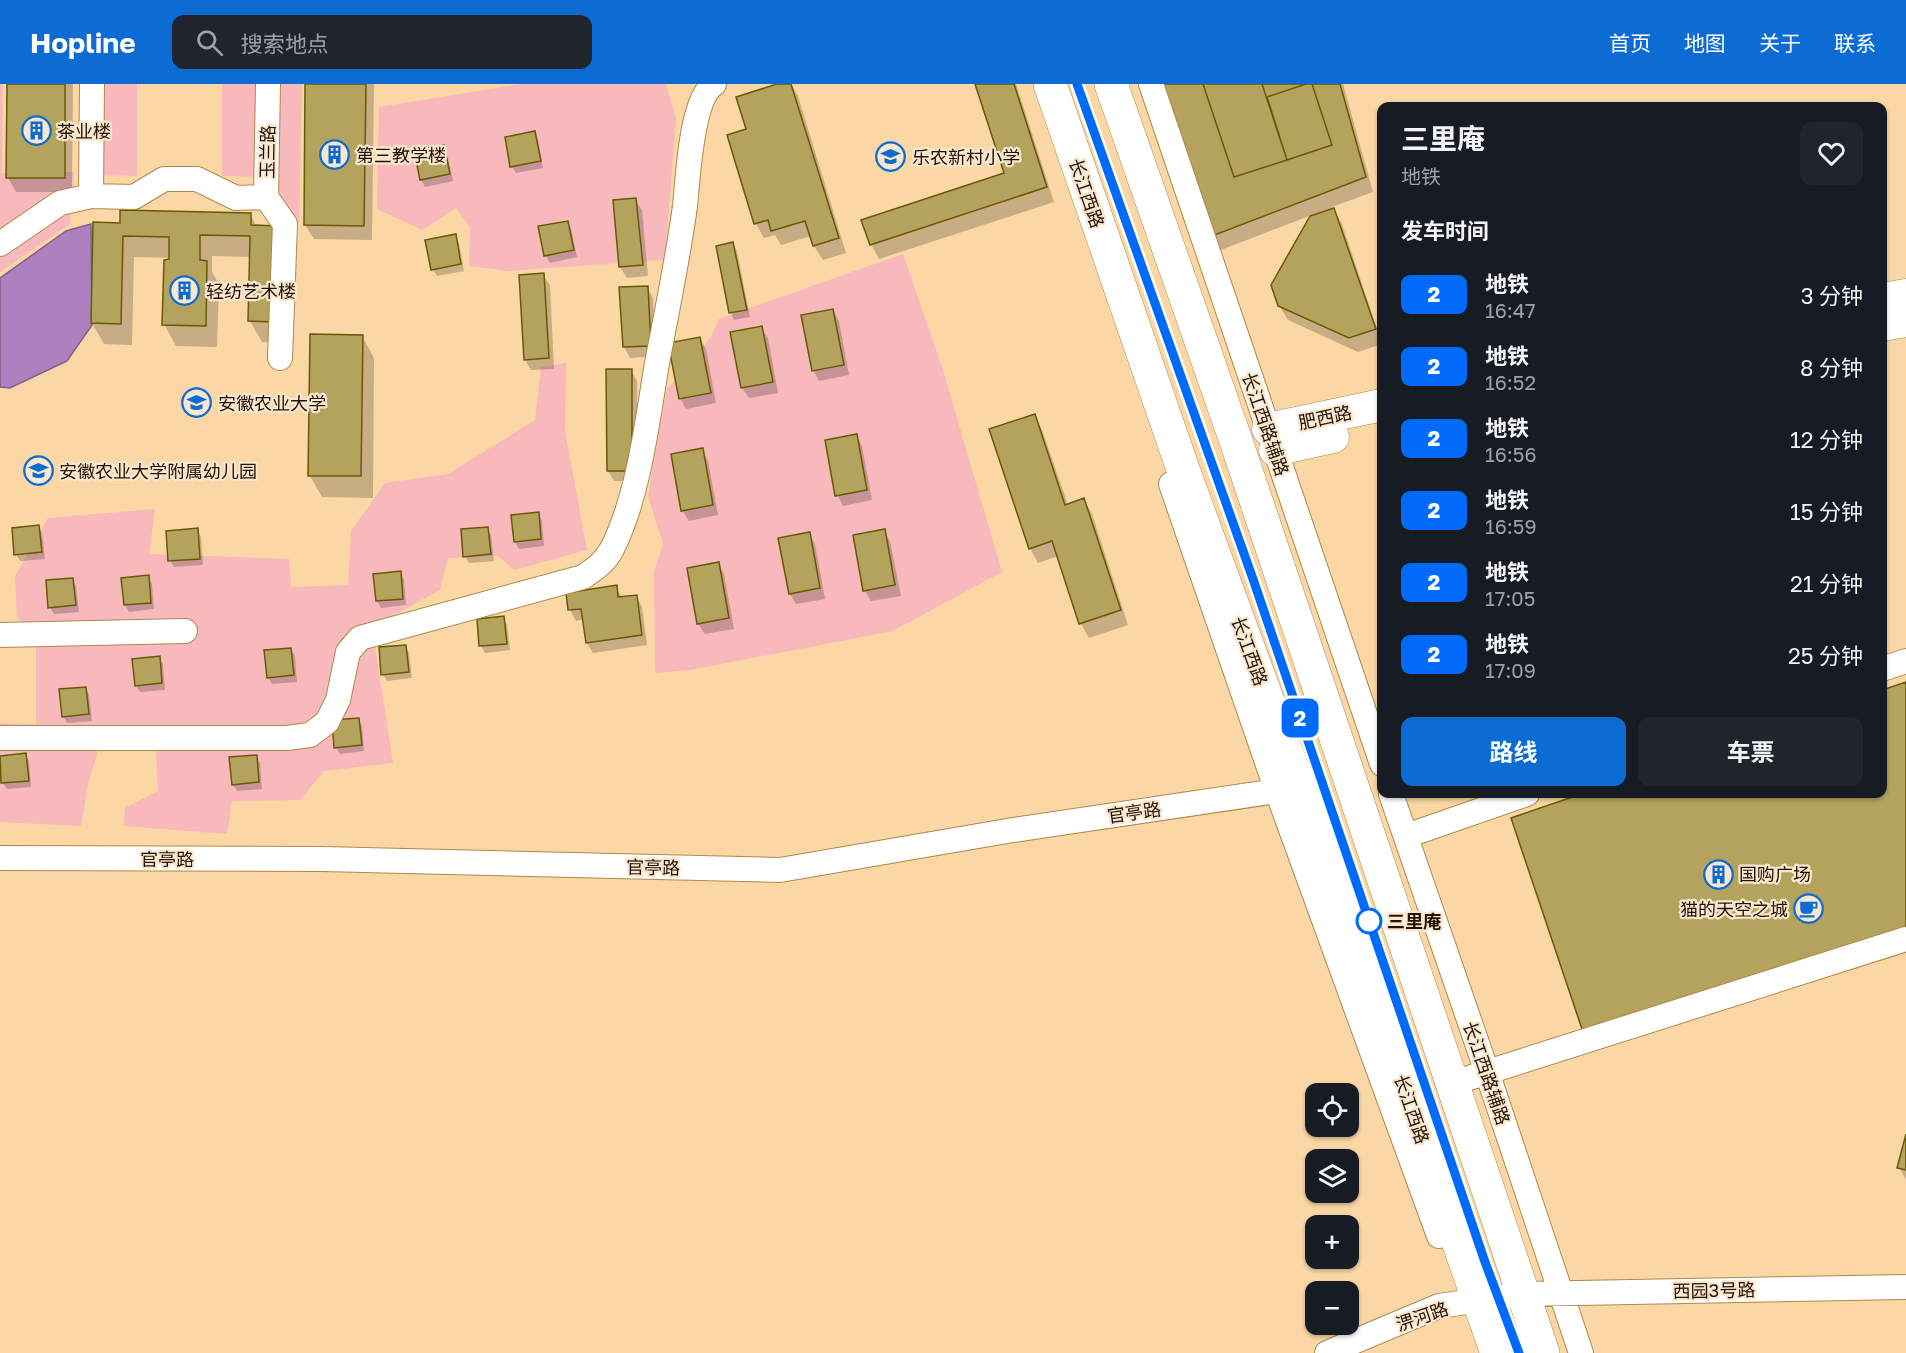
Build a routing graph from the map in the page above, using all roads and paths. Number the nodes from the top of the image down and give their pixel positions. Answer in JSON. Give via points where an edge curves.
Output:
{"nodes":[{"id":1,"x":92,"y":84,"type":"edge"},
{"id":2,"x":268,"y":84,"type":"edge"},
{"id":3,"x":714,"y":84,"type":"edge"},
{"id":4,"x":1034,"y":84,"type":"edge"},
{"id":5,"x":1050,"y":84,"type":"edge"},
{"id":6,"x":1111,"y":84,"type":"edge"},
{"id":7,"x":1151,"y":84,"type":"edge"},
{"id":8,"x":91,"y":196,"type":"junction"},
{"id":9,"x":266,"y":197,"type":"junction"},
{"id":10,"x":0,"y":244,"type":"edge"},
{"id":11,"x":1906,"y":295,"type":"edge"},
{"id":12,"x":1887,"y":298,"type":"edge"},
{"id":13,"x":1906,"y":321,"type":"edge"},
{"id":14,"x":1887,"y":324,"type":"edge"},
{"id":15,"x":279,"y":358,"type":"dead end"},
{"id":16,"x":1377,"y":407,"type":"edge"},
{"id":17,"x":1377,"y":427,"type":"edge"},
{"id":18,"x":1271,"y":439,"type":"junction"},
{"id":19,"x":185,"y":631,"type":"dead end"},
{"id":20,"x":0,"y":634,"type":"edge"},
{"id":21,"x":1906,"y":661,"type":"edge"},
{"id":22,"x":1887,"y":667,"type":"edge"},
{"id":23,"x":0,"y":738,"type":"edge"},
{"id":24,"x":1377,"y":749,"type":"edge"},
{"id":25,"x":1288,"y":787,"type":"junction"},
{"id":26,"x":1393,"y":798,"type":"edge"},
{"id":27,"x":1515,"y":798,"type":"edge"},
{"id":28,"x":1406,"y":836,"type":"junction"},
{"id":29,"x":0,"y":858,"type":"edge"},
{"id":30,"x":1906,"y":939,"type":"edge"},
{"id":31,"x":1487,"y":1072,"type":"junction"},
{"id":32,"x":1453,"y":1083,"type":"junction"},
{"id":33,"x":1906,"y":1287,"type":"edge"},
{"id":34,"x":1561,"y":1293,"type":"junction"},
{"id":35,"x":1522,"y":1294,"type":"junction"},
{"id":36,"x":1471,"y":1302,"type":"junction"},
{"id":37,"x":1327,"y":1353,"type":"edge"},
{"id":38,"x":1481,"y":1353,"type":"edge"},
{"id":39,"x":1497,"y":1353,"type":"edge"},
{"id":40,"x":1542,"y":1353,"type":"edge"},
{"id":41,"x":1581,"y":1353,"type":"edge"}],
"edges":[{"from":1,"to":8,"type":"street"},
{"from":2,"to":9,"type":"street","name":"玉兰路"},
{"from":3,"to":23,"type":"street","via":[[709,87],[696,118],[684,209],[626,518],[599,567],[583,577],[360,638],[348,652],[338,700],[327,722],[310,735]]},
{"from":4,"to":25,"type":"street"},
{"from":5,"to":25,"type":"highway","name":"长江西路"},
{"from":6,"to":32,"type":"highway"},
{"from":7,"to":18,"type":"street","name":"长江西路辅路"},
{"from":8,"to":9,"type":"street","via":[[134,198],[164,179],[197,179],[236,198]]},
{"from":8,"to":10,"type":"street","via":[[60,203]]},
{"from":9,"to":15,"type":"street","name":"玉兰路","via":[[285,224]]},
{"from":11,"to":12,"type":"main road"},
{"from":13,"to":14,"type":"main road"},
{"from":16,"to":18,"type":"main road","name":"肥西路"},
{"from":17,"to":18,"type":"main road","name":"肥西路"},
{"from":18,"to":24,"type":"street","name":"长江西路辅路"},
{"from":19,"to":20,"type":"street"},
{"from":21,"to":22,"type":"street"},
{"from":25,"to":29,"type":"street","name":"官亭路","via":[[780,870],[322,859]]},
{"from":25,"to":36,"type":"highway","name":"长江西路"},
{"from":26,"to":28,"type":"street","name":"长江西路辅路"},
{"from":27,"to":28,"type":"street"},
{"from":28,"to":31,"type":"street","name":"长江西路辅路"},
{"from":30,"to":31,"type":"street"},
{"from":31,"to":32,"type":"street"},
{"from":31,"to":34,"type":"street","name":"长江西路辅路"},
{"from":32,"to":35,"type":"highway"},
{"from":33,"to":34,"type":"street","name":"西园3号路"},
{"from":34,"to":35,"type":"street","name":"西园3号路"},
{"from":34,"to":41,"type":"street","name":"长江西路辅路"},
{"from":35,"to":36,"type":"street","name":"淠河路"},
{"from":35,"to":40,"type":"highway"},
{"from":36,"to":37,"type":"street","name":"淠河路","via":[[1439,1306]]},
{"from":36,"to":38,"type":"street"},
{"from":36,"to":39,"type":"highway","name":"长江西路"}]}
